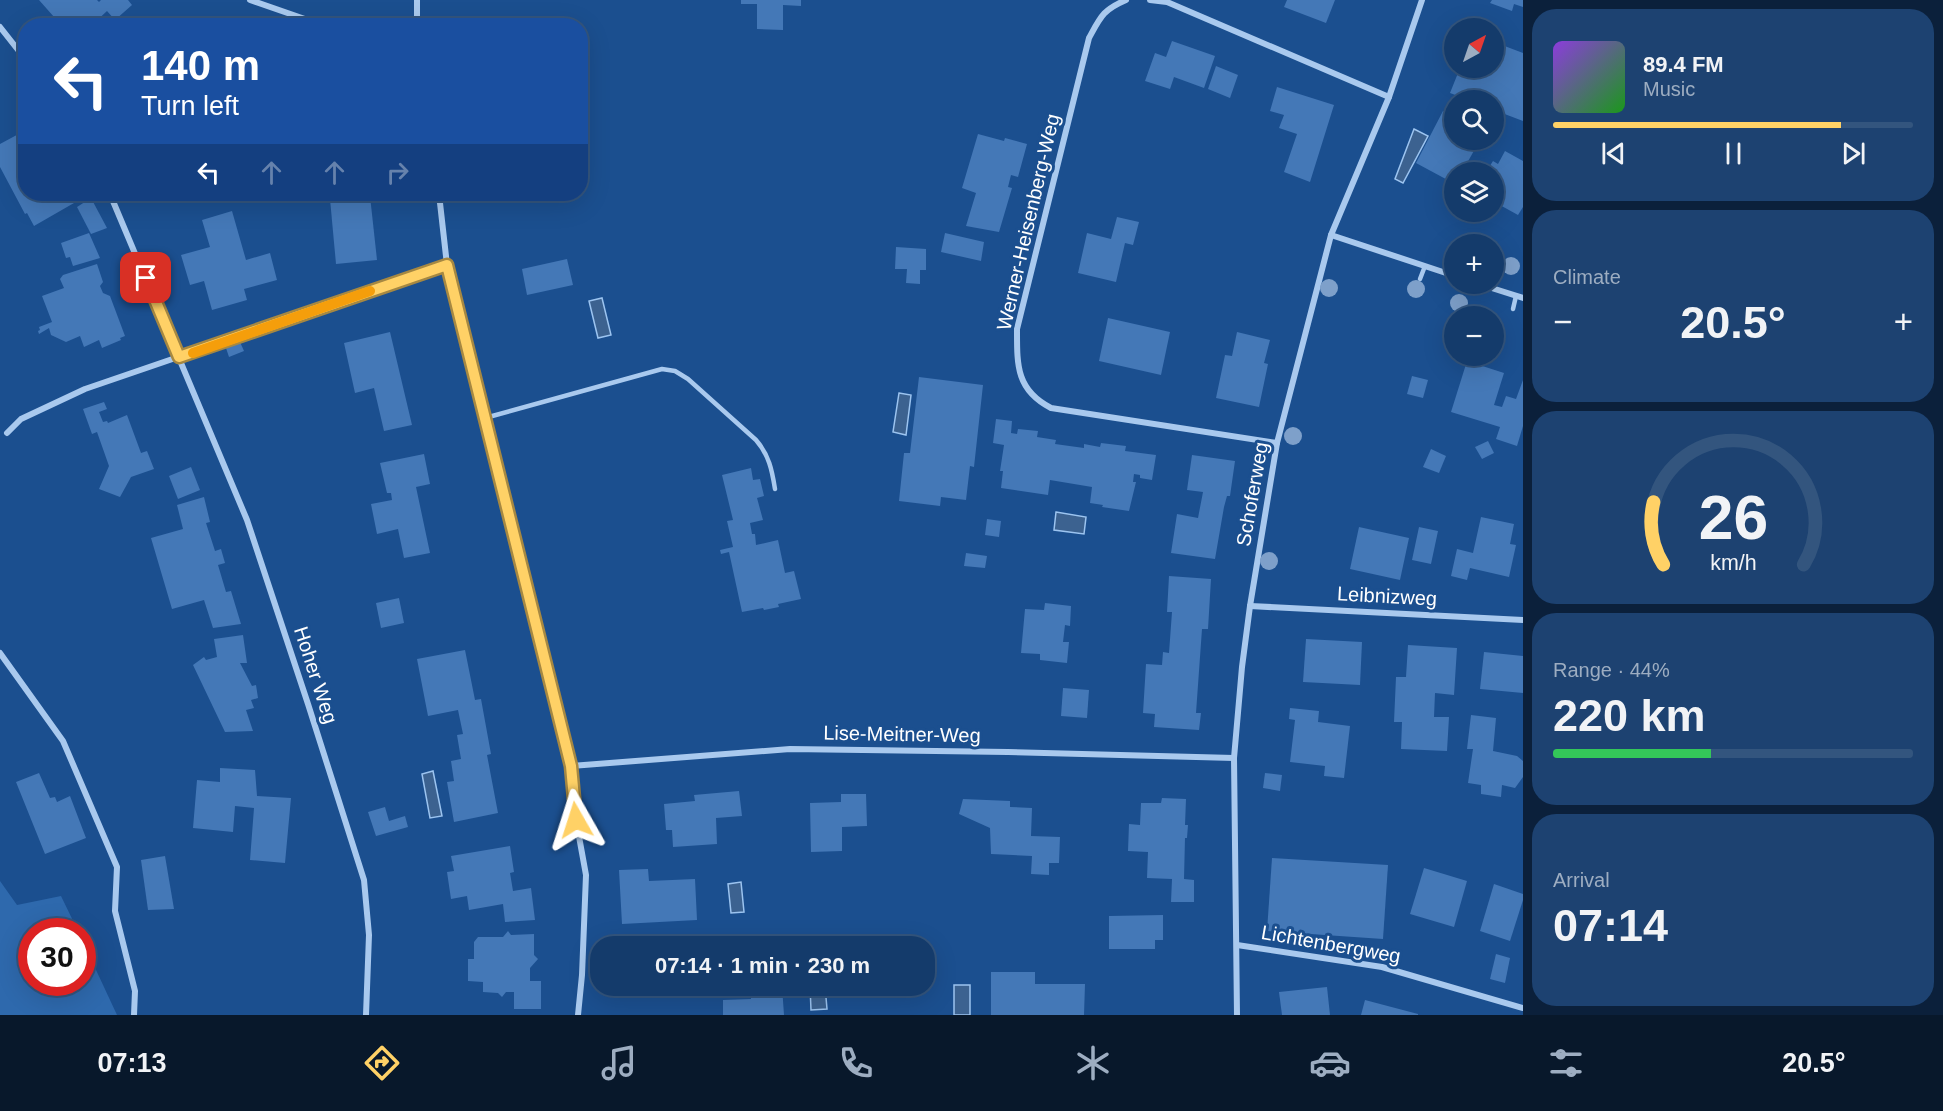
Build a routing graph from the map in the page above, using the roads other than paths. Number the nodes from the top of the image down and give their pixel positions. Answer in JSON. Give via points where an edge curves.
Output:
{"nodes":[{"id":1,"x":250,"y":0,"type":"edge"},
{"id":2,"x":417,"y":0,"type":"edge"},
{"id":3,"x":1126,"y":0,"type":"edge"},
{"id":4,"x":1150,"y":0,"type":"edge"},
{"id":5,"x":1422,"y":0,"type":"edge"},
{"id":6,"x":302,"y":18,"type":"edge"},
{"id":7,"x":417,"y":18,"type":"edge"},
{"id":8,"x":0,"y":27,"type":"edge"},
{"id":9,"x":18,"y":50,"type":"edge"},
{"id":10,"x":1389,"y":97,"type":"junction"},
{"id":11,"x":113,"y":201,"type":"edge"},
{"id":12,"x":440,"y":201,"type":"edge"},
{"id":13,"x":1331,"y":235,"type":"junction"},
{"id":14,"x":447,"y":265,"type":"junction"},
{"id":15,"x":1425,"y":266,"type":"junction"},
{"id":16,"x":1444,"y":272,"type":"edge"},
{"id":17,"x":1420,"y":279,"type":"dead end"},
{"id":18,"x":1504,"y":292,"type":"edge"},
{"id":19,"x":1520,"y":297,"type":"edge"},
{"id":20,"x":1513,"y":309,"type":"dead end"},
{"id":21,"x":179,"y":357,"type":"junction"},
{"id":22,"x":485,"y":418,"type":"junction"},
{"id":23,"x":7,"y":433,"type":"dead end"},
{"id":24,"x":1276,"y":442,"type":"junction"},
{"id":25,"x":775,"y":489,"type":"dead end"},
{"id":26,"x":1250,"y":606,"type":"junction"},
{"id":27,"x":1523,"y":620,"type":"edge"},
{"id":28,"x":0,"y":653,"type":"edge"},
{"id":29,"x":1234,"y":758,"type":"junction"},
{"id":30,"x":571,"y":766,"type":"junction"},
{"id":31,"x":1237,"y":945,"type":"junction"},
{"id":32,"x":1523,"y":1008,"type":"edge"},
{"id":33,"x":134,"y":1015,"type":"edge"},
{"id":34,"x":366,"y":1015,"type":"edge"},
{"id":35,"x":578,"y":1015,"type":"edge"},
{"id":36,"x":1238,"y":1015,"type":"edge"}],
"edges":[{"from":1,"to":6,"type":"street"},
{"from":2,"to":7,"type":"street"},
{"from":3,"to":24,"type":"street","name":"Werner-Heisenberg-Weg","via":[[1110,7],[1089,38],[1017,329],[1017,358],[1024,386],[1036,400],[1051,408]]},
{"from":4,"to":10,"type":"street","via":[[1167,2]]},
{"from":5,"to":10,"type":"street","name":"Schoferweg"},
{"from":8,"to":9,"type":"street"},
{"from":10,"to":13,"type":"street","name":"Schoferweg"},
{"from":11,"to":21,"type":"street","name":"Hoher Weg"},
{"from":12,"to":14,"type":"street"},
{"from":13,"to":15,"type":"street"},
{"from":13,"to":24,"type":"street","name":"Schoferweg"},
{"from":14,"to":21,"type":"street"},
{"from":14,"to":22,"type":"street"},
{"from":15,"to":16,"type":"street"},
{"from":15,"to":17,"type":"lane"},
{"from":18,"to":19,"type":"street"},
{"from":19,"to":20,"type":"lane"},
{"from":21,"to":23,"type":"street","via":[[85,389],[21,419]]},
{"from":21,"to":34,"type":"street","name":"Hoher Weg","via":[[247,520],[364,880],[369,935]]},
{"from":22,"to":25,"type":"lane","via":[[662,369],[675,371],[765,450]]},
{"from":22,"to":30,"type":"street"},
{"from":24,"to":26,"type":"street","name":"Schoferweg"},
{"from":26,"to":27,"type":"street","name":"Leibnizweg"},
{"from":26,"to":29,"type":"street","name":"Schoferweg"},
{"from":28,"to":33,"type":"street","via":[[63,741],[117,867],[115,911],[135,991]]},
{"from":29,"to":30,"type":"street","name":"Lise-Meitner-Weg","via":[[790,749]]},
{"from":29,"to":31,"type":"street","name":"Schoferweg"},
{"from":30,"to":35,"type":"street","via":[[586,875]]},
{"from":31,"to":32,"type":"street","name":"Lichtenbergweg","via":[[1382,967]]},
{"from":31,"to":36,"type":"street","name":"Schoferweg"}]}
